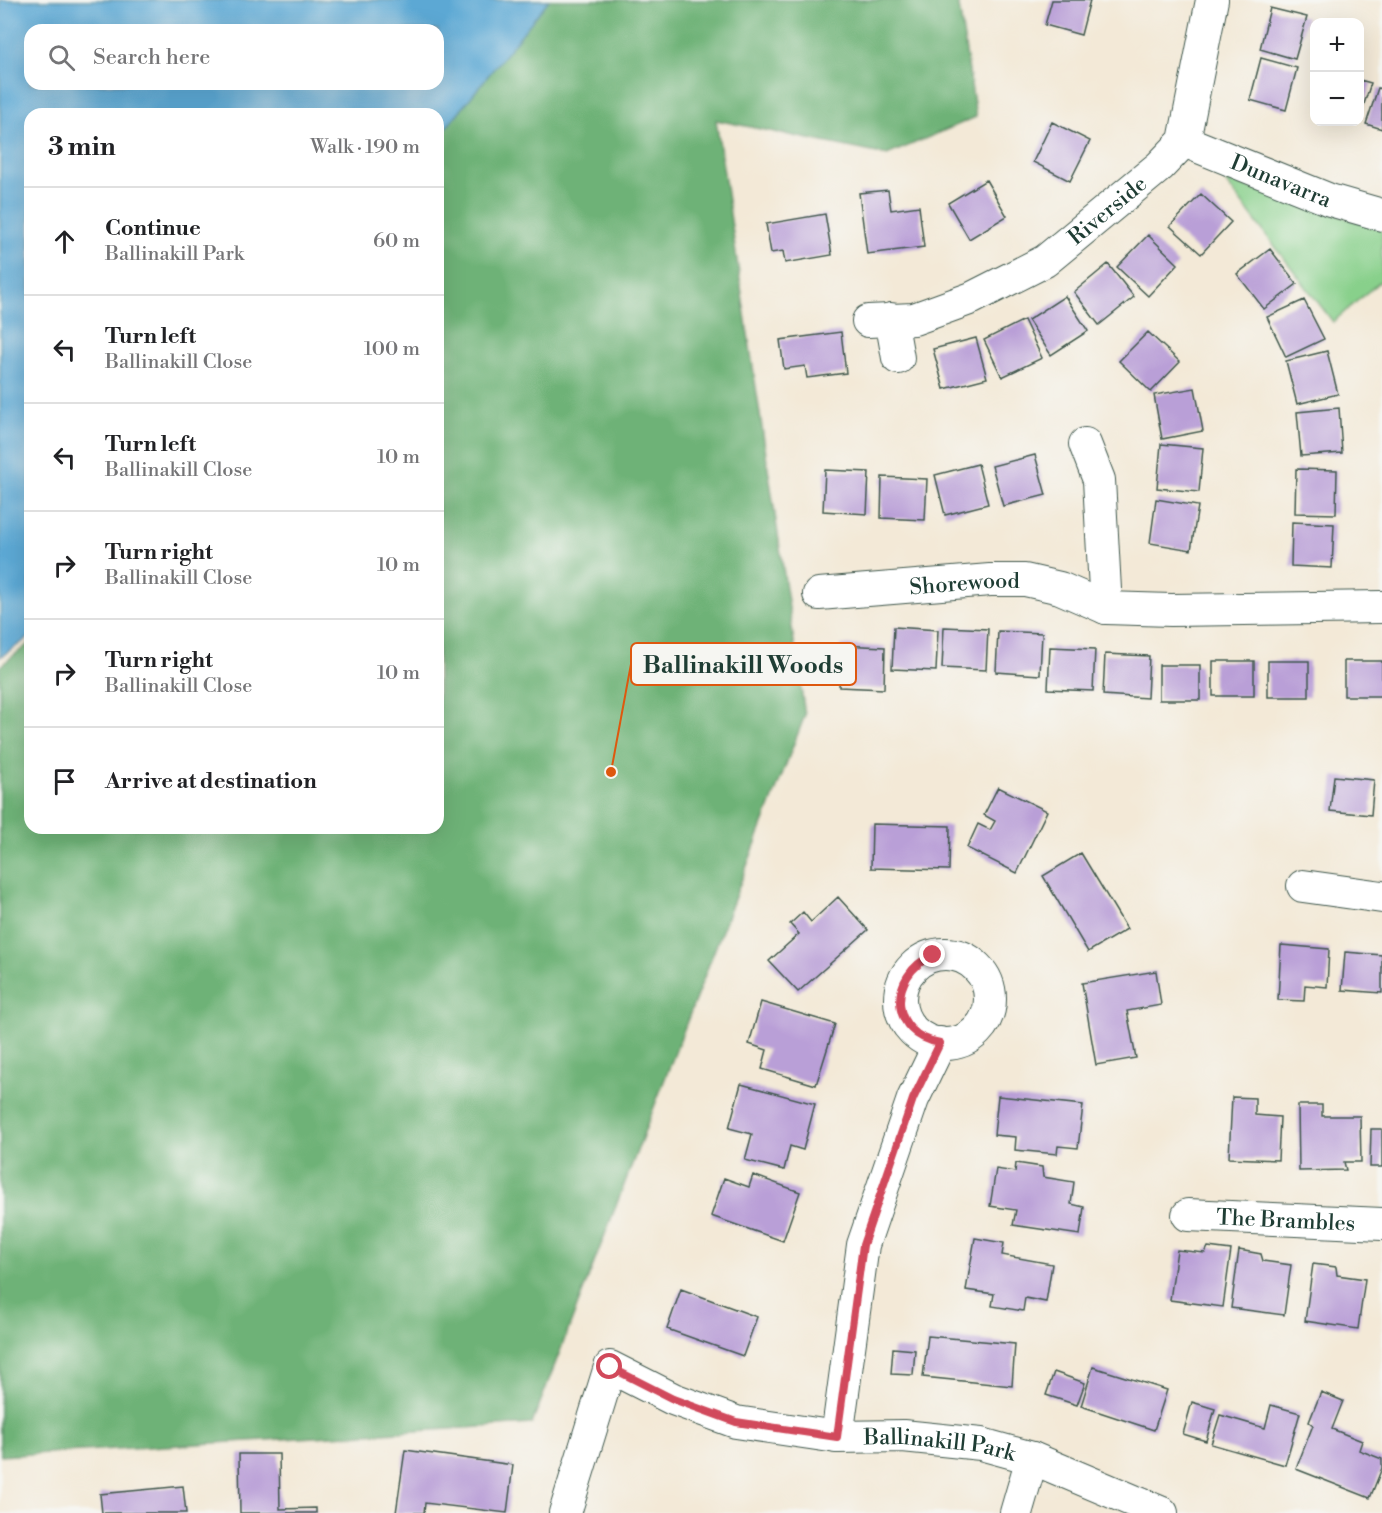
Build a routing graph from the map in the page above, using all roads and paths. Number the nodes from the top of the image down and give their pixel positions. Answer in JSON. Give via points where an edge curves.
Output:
{"nodes":[{"id":1,"x":1212,"y":0,"type":"edge"},
{"id":2,"x":1184,"y":141,"type":"junction"},
{"id":3,"x":1382,"y":215,"type":"edge"},
{"id":4,"x":898,"y":358,"type":"dead end"},
{"id":5,"x":1085,"y":444,"type":"dead end"},
{"id":6,"x":819,"y":594,"type":"dead end"},
{"id":7,"x":1382,"y":607,"type":"edge"},
{"id":8,"x":1106,"y":608,"type":"junction"},
{"id":9,"x":1303,"y":886,"type":"dead end"},
{"id":10,"x":1382,"y":897,"type":"edge"},
{"id":11,"x":940,"y":1043,"type":"dead end"},
{"id":12,"x":1188,"y":1215,"type":"dead end"},
{"id":13,"x":1382,"y":1224,"type":"edge"},
{"id":14,"x":837,"y":1437,"type":"junction"},
{"id":15,"x":1032,"y":1458,"type":"junction"},
{"id":16,"x":565,"y":1513,"type":"edge"},
{"id":17,"x":1016,"y":1513,"type":"edge"},
{"id":18,"x":1162,"y":1513,"type":"edge"}],
"edges":[{"from":1,"to":2,"type":"street"},
{"from":2,"to":3,"type":"street","name":"Dunavarra","via":[[1330,200]]},
{"from":2,"to":4,"type":"street","name":"Riverside","via":[[1160,166],[1045,261],[972,298],[914,319],[879,320]]},
{"from":5,"to":8,"type":"street","via":[[1099,480]]},
{"from":6,"to":8,"type":"street","name":"Shorewood","via":[[1025,580],[1060,588]]},
{"from":7,"to":8,"type":"street","name":"Shorewood"},
{"from":9,"to":10,"type":"street"},
{"from":11,"to":14,"type":"street","via":[[913,1099],[863,1245]]},
{"from":12,"to":13,"type":"street","name":"The Brambles"},
{"from":14,"to":15,"type":"street","name":"Ballinakill Park","via":[[903,1436],[981,1444]]},
{"from":14,"to":16,"type":"street","name":"Ballinakill Park","via":[[736,1422],[673,1399],[610,1367]]},
{"from":15,"to":17,"type":"street"},
{"from":15,"to":18,"type":"street","name":"Ballinakill Park"}]}
